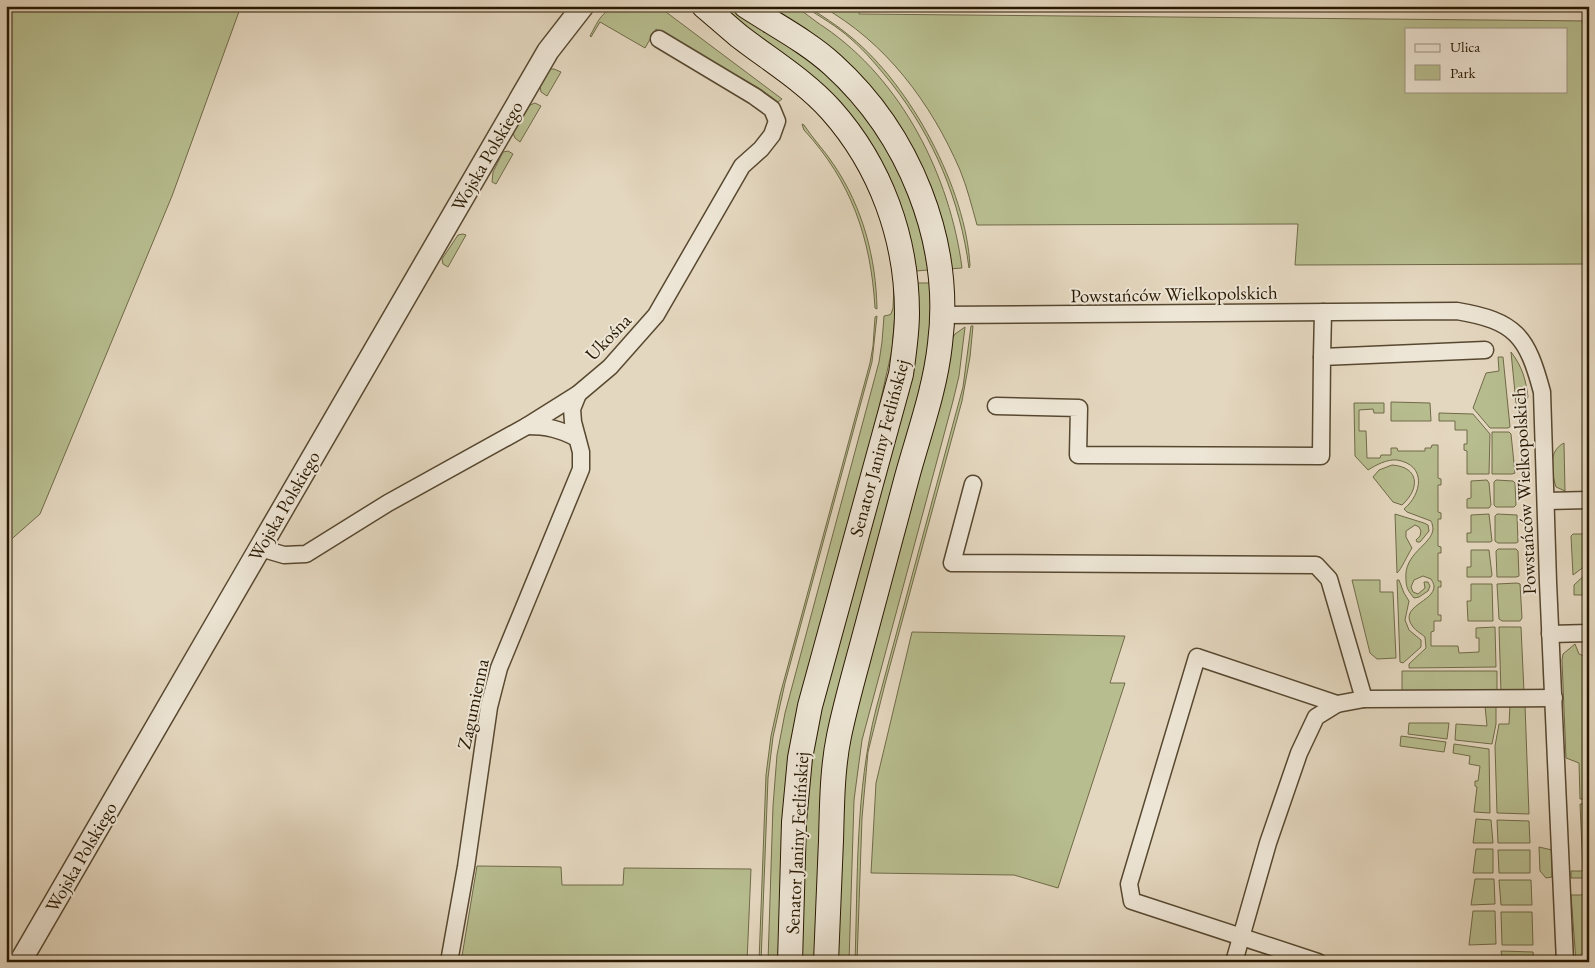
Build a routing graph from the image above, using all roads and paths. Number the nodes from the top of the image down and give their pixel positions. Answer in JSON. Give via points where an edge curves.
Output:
{"nodes":[{"id":1,"x":564,"y":6,"type":"edge"},
{"id":2,"x":583,"y":6,"type":"edge"},
{"id":3,"x":704,"y":6,"type":"edge"},
{"id":4,"x":746,"y":6,"type":"edge"},
{"id":5,"x":659,"y":39,"type":"dead end"},
{"id":6,"x":548,"y":51,"type":"junction"},
{"id":7,"x":1323,"y":312,"type":"junction"},
{"id":8,"x":942,"y":315,"type":"junction"},
{"id":9,"x":1485,"y":350,"type":"dead end"},
{"id":10,"x":1322,"y":357,"type":"junction"},
{"id":11,"x":578,"y":394,"type":"junction"},
{"id":12,"x":996,"y":406,"type":"dead end"},
{"id":13,"x":526,"y":426,"type":"junction"},
{"id":14,"x":577,"y":438,"type":"junction"},
{"id":15,"x":973,"y":484,"type":"dead end"},
{"id":16,"x":1589,"y":500,"type":"edge"},
{"id":17,"x":1546,"y":501,"type":"junction"},
{"id":18,"x":260,"y":548,"type":"junction"},
{"id":19,"x":1589,"y":633,"type":"edge"},
{"id":20,"x":1550,"y":634,"type":"junction"},
{"id":21,"x":1554,"y":698,"type":"junction"},
{"id":22,"x":1364,"y":699,"type":"junction"},
{"id":23,"x":1337,"y":704,"type":"junction"},
{"id":24,"x":1242,"y":936,"type":"junction"},
{"id":25,"x":20,"y":962,"type":"edge"},
{"id":26,"x":449,"y":962,"type":"edge"},
{"id":27,"x":790,"y":962,"type":"edge"},
{"id":28,"x":826,"y":962,"type":"edge"},
{"id":29,"x":1234,"y":962,"type":"edge"},
{"id":30,"x":1318,"y":962,"type":"edge"},
{"id":31,"x":1566,"y":962,"type":"edge"}],
"edges":[{"from":1,"to":6,"type":"street","name":"Wojska Polskiego"},
{"from":2,"to":6,"type":"street","name":"Wojska Polskiego"},
{"from":3,"to":27,"type":"main road","name":"Senator Janiny Fetlińskiej","via":[[801,83],[830,110],[852,137],[889,207],[906,279],[906,338],[901,374],[810,706],[800,758],[794,822]]},
{"from":4,"to":8,"type":"main road","name":"Senator Janiny Fetlińskiej","via":[[831,63],[855,86],[882,120],[904,155],[930,221],[936,244]]},
{"from":5,"to":11,"type":"street","name":"Ukośna","via":[[754,96],[772,109],[776,121],[772,135],[742,166],[656,315],[610,367]]},
{"from":6,"to":18,"type":"street","name":"Wojska Polskiego"},
{"from":7,"to":8,"type":"street","name":"Powstańców Wielkopolskich"},
{"from":7,"to":10,"type":"street"},
{"from":7,"to":17,"type":"street","name":"Powstańców Wielkopolskich","via":[[1457,311],[1480,315],[1510,328],[1528,349],[1542,392]]},
{"from":8,"to":28,"type":"main road","name":"Senator Janiny Fetlińskiej","via":[[934,384],[839,737],[832,786]]},
{"from":9,"to":10,"type":"street"},
{"from":10,"to":12,"type":"street","via":[[1321,456],[1078,456],[1079,408]]},
{"from":11,"to":13,"type":"street","name":"Ukośna"},
{"from":11,"to":14,"type":"street","name":"Zagumienna","via":[[572,408]]},
{"from":13,"to":14,"type":"street","via":[[547,426]]},
{"from":13,"to":18,"type":"street","name":"Ukośna","via":[[388,503],[306,554],[284,555]]},
{"from":14,"to":26,"type":"street","name":"Zagumienna","via":[[582,452],[580,469],[498,668]]},
{"from":15,"to":22,"type":"street","via":[[952,563],[1316,565],[1329,579]]},
{"from":16,"to":17,"type":"street"},
{"from":17,"to":20,"type":"street","name":"Powstańców Wielkopolskich"},
{"from":18,"to":25,"type":"street","name":"Wojska Polskiego"},
{"from":19,"to":20,"type":"street"},
{"from":20,"to":21,"type":"street","name":"Powstańców Wielkopolskich"},
{"from":21,"to":22,"type":"street"},
{"from":21,"to":31,"type":"street","name":"Powstańców Wielkopolskich"},
{"from":22,"to":23,"type":"street"},
{"from":23,"to":24,"type":"street","via":[[1316,717],[1299,753],[1268,843]]},
{"from":23,"to":24,"type":"street","via":[[1197,657],[1129,884],[1132,901]]},
{"from":24,"to":29,"type":"street"},
{"from":24,"to":30,"type":"street"}]}
